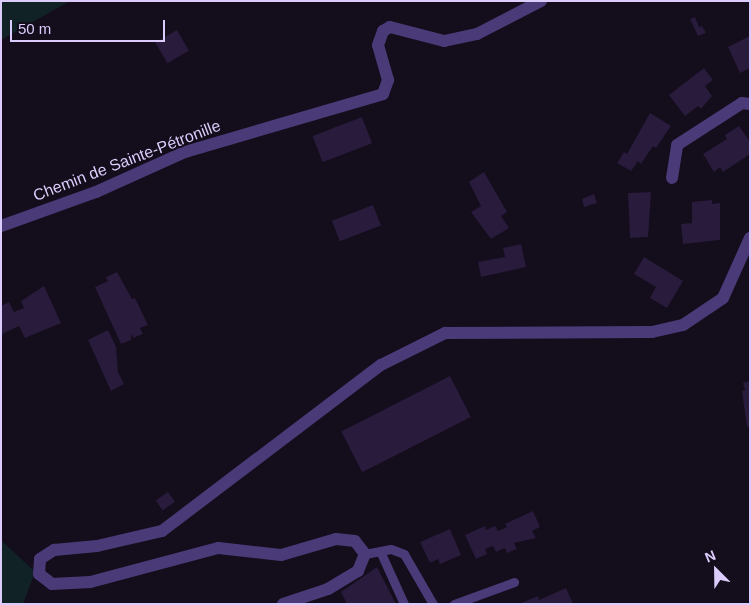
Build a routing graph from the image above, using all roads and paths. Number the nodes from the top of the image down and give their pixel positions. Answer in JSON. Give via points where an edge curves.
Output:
{"nodes":[{"id":1,"x":541,"y":1,"type":"edge"},
{"id":2,"x":750,"y":104,"type":"edge"},
{"id":3,"x":672,"y":178,"type":"dead end"},
{"id":4,"x":1,"y":226,"type":"edge"},
{"id":5,"x":750,"y":238,"type":"edge"},
{"id":6,"x":380,"y":551,"type":"junction"},
{"id":7,"x":365,"y":554,"type":"junction"},
{"id":8,"x":514,"y":582,"type":"dead end"},
{"id":9,"x":283,"y":604,"type":"edge"},
{"id":10,"x":404,"y":604,"type":"edge"},
{"id":11,"x":433,"y":604,"type":"edge"},
{"id":12,"x":454,"y":604,"type":"edge"}],
"edges":[{"from":1,"to":4,"type":"street","name":"Chemin de Sainte-Pétronille","via":[[477,34],[444,41],[390,27],[383,31],[378,45],[388,80],[383,94],[185,152],[96,192]]},
{"from":2,"to":3,"type":"street","via":[[742,103],[677,145]]},
{"from":5,"to":7,"type":"street","via":[[723,298],[683,325],[652,332],[446,333],[381,365],[162,531],[97,546],[54,550],[40,559],[39,574],[52,584],[90,582],[218,548],[281,555],[336,538],[355,541]]},
{"from":6,"to":7,"type":"lane"},
{"from":6,"to":10,"type":"lane"},
{"from":6,"to":11,"type":"lane","via":[[391,549],[404,554]]},
{"from":7,"to":9,"type":"street","via":[[358,571],[351,576],[328,589]]},
{"from":8,"to":12,"type":"lane"}]}
